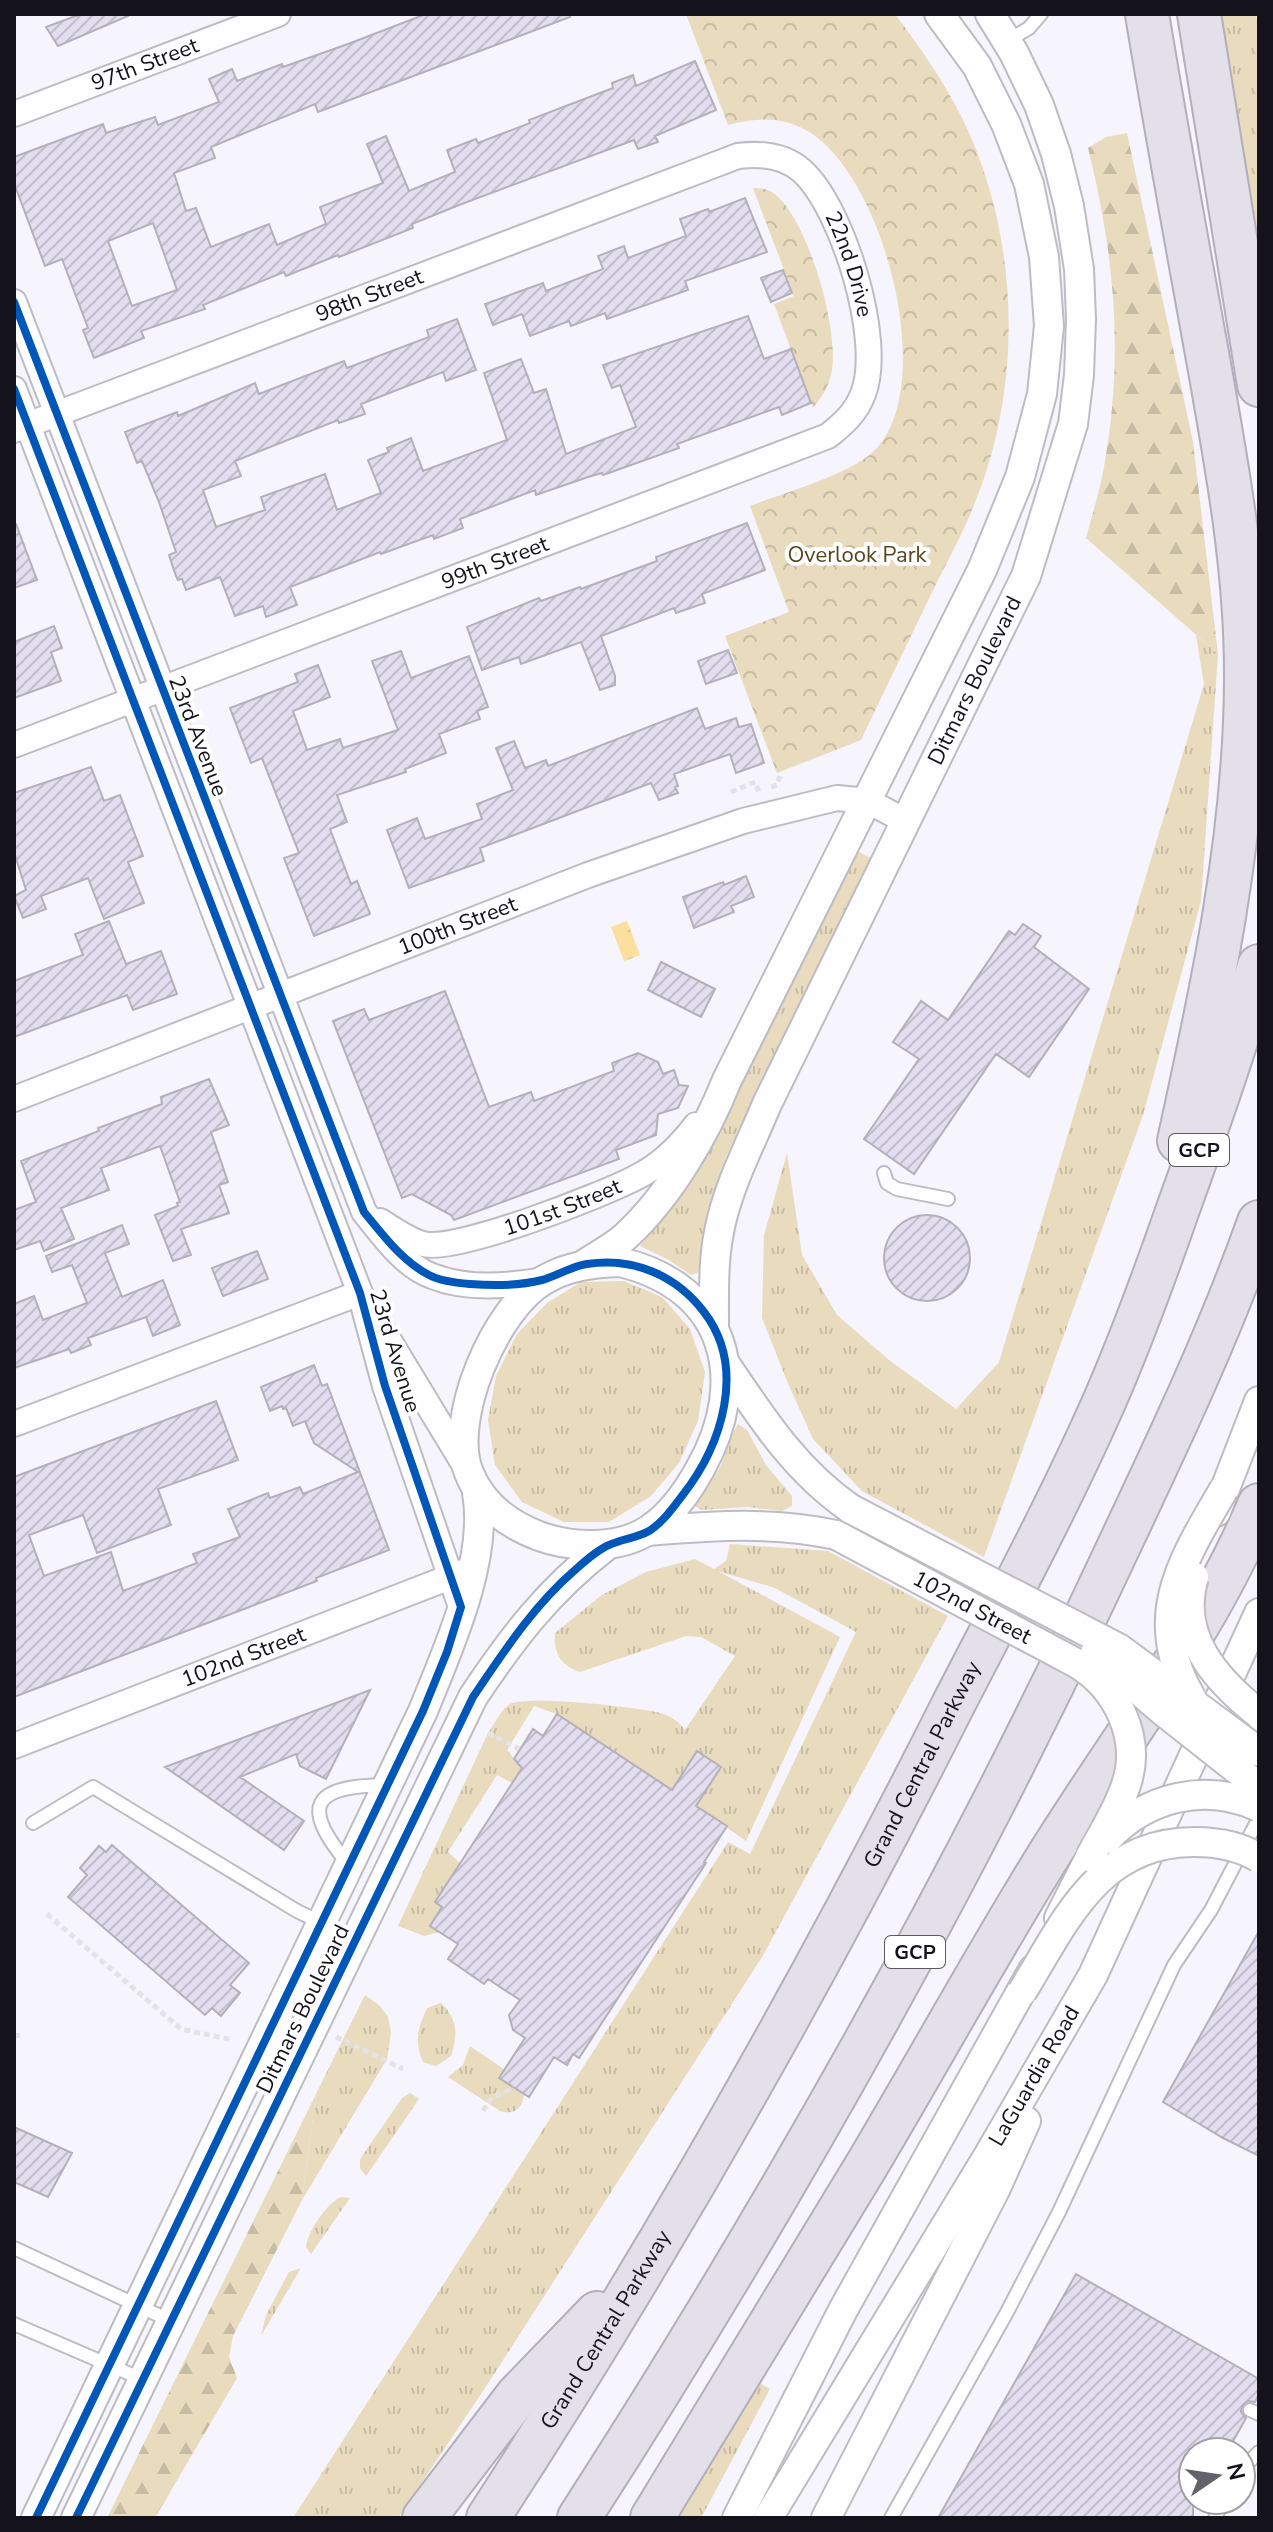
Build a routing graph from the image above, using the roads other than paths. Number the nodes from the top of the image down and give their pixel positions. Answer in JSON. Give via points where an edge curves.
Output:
{"nodes":[{"id":1,"x":278,"y":14,"type":"edge"},
{"id":2,"x":939,"y":14,"type":"edge"},
{"id":3,"x":990,"y":14,"type":"edge"},
{"id":4,"x":1041,"y":14,"type":"edge"},
{"id":5,"x":1146,"y":14,"type":"edge"},
{"id":6,"x":1199,"y":14,"type":"edge"},
{"id":7,"x":1007,"y":41,"type":"junction"},
{"id":8,"x":14,"y":114,"type":"edge"},
{"id":9,"x":724,"y":162,"type":"joint"},
{"id":10,"x":14,"y":302,"type":"edge"},
{"id":11,"x":1259,"y":385,"type":"edge"},
{"id":12,"x":14,"y":389,"type":"edge"},
{"id":13,"x":56,"y":413,"type":"junction"},
{"id":14,"x":21,"y":427,"type":"edge"},
{"id":15,"x":828,"y":436,"type":"joint"},
{"id":16,"x":161,"y":689,"type":"junction"},
{"id":17,"x":133,"y":700,"type":"junction"},
{"id":18,"x":14,"y":745,"type":"edge"},
{"id":19,"x":868,"y":801,"type":"junction"},
{"id":20,"x":907,"y":822,"type":"junction"},
{"id":21,"x":1259,"y":966,"type":"edge"},
{"id":22,"x":280,"y":995,"type":"junction"},
{"id":23,"x":250,"y":1008,"type":"junction"},
{"id":24,"x":727,"y":1080,"type":"junction"},
{"id":25,"x":14,"y":1099,"type":"edge"},
{"id":26,"x":884,"y":1173,"type":"dead end"},
{"id":27,"x":948,"y":1199,"type":"dead end"},
{"id":28,"x":364,"y":1212,"type":"junction"},
{"id":29,"x":1259,"y":1222,"type":"edge"},
{"id":30,"x":585,"y":1264,"type":"junction"},
{"id":31,"x":544,"y":1280,"type":"junction"},
{"id":32,"x":360,"y":1293,"type":"junction"},
{"id":33,"x":714,"y":1325,"type":"junction"},
{"id":34,"x":1134,"y":1333,"type":"junction"},
{"id":35,"x":726,"y":1365,"type":"junction"},
{"id":36,"x":1259,"y":1401,"type":"edge"},
{"id":37,"x":14,"y":1424,"type":"edge"},
{"id":38,"x":472,"y":1481,"type":"junction"},
{"id":39,"x":1241,"y":1497,"type":"edge"},
{"id":40,"x":648,"y":1531,"type":"junction"},
{"id":41,"x":606,"y":1546,"type":"junction"},
{"id":42,"x":462,"y":1573,"type":"junction"},
{"id":43,"x":1035,"y":1607,"type":"junction"},
{"id":44,"x":1259,"y":1613,"type":"edge"},
{"id":45,"x":1194,"y":1703,"type":"junction"},
{"id":46,"x":1259,"y":1714,"type":"edge"},
{"id":47,"x":14,"y":1746,"type":"edge"},
{"id":48,"x":1259,"y":1752,"type":"edge"},
{"id":49,"x":387,"y":1785,"type":"junction"},
{"id":50,"x":1259,"y":1787,"type":"edge"},
{"id":51,"x":1259,"y":1807,"type":"edge"},
{"id":52,"x":1259,"y":1818,"type":"edge"},
{"id":53,"x":33,"y":1823,"type":"dead end"},
{"id":54,"x":1090,"y":1857,"type":"junction"},
{"id":55,"x":1259,"y":1858,"type":"edge"},
{"id":56,"x":349,"y":1865,"type":"junction"},
{"id":57,"x":322,"y":1923,"type":"junction"},
{"id":58,"x":1093,"y":1975,"type":"junction"},
{"id":59,"x":1022,"y":1992,"type":"junction"},
{"id":60,"x":14,"y":2248,"type":"edge"},
{"id":61,"x":650,"y":2257,"type":"junction"},
{"id":62,"x":137,"y":2305,"type":"junction"},
{"id":63,"x":171,"y":2321,"type":"junction"},
{"id":64,"x":14,"y":2324,"type":"edge"},
{"id":65,"x":110,"y":2366,"type":"junction"},
{"id":66,"x":144,"y":2380,"type":"junction"},
{"id":67,"x":36,"y":2518,"type":"edge"},
{"id":68,"x":76,"y":2518,"type":"edge"},
{"id":69,"x":424,"y":2518,"type":"edge"},
{"id":70,"x":488,"y":2518,"type":"edge"},
{"id":71,"x":579,"y":2518,"type":"edge"},
{"id":72,"x":652,"y":2518,"type":"edge"},
{"id":73,"x":737,"y":2518,"type":"edge"},
{"id":74,"x":768,"y":2518,"type":"edge"},
{"id":75,"x":826,"y":2518,"type":"edge"},
{"id":76,"x":891,"y":2518,"type":"edge"}],
"edges":[{"from":1,"to":8,"type":"street","name":"97th Street"},
{"from":2,"to":19,"type":"street","name":"Ditmars Boulevard","via":[[977,66],[1029,184],[1044,257],[1049,326],[1042,394],[1020,477],[982,570]]},
{"from":3,"to":7,"type":"street","name":"Ditmars Boulevard"},
{"from":4,"to":7,"type":"lane"},
{"from":5,"to":34,"type":"highway","via":[[1231,491],[1246,681],[1237,818],[1214,967]]},
{"from":6,"to":11,"type":"highway"},
{"from":7,"to":20,"type":"street","name":"Ditmars Boulevard","via":[[1039,105],[1069,206],[1081,319],[1073,424],[1026,576]]},
{"from":9,"to":13,"type":"street","name":"98th Street"},
{"from":9,"to":15,"type":"street","name":"22nd Drive","via":[[758,154],[783,159],[814,185],[839,231],[865,316],[867,378],[851,416]]},
{"from":10,"to":13,"type":"street","name":"23rd Avenue"},
{"from":12,"to":14,"type":"street","name":"23rd Avenue"},
{"from":13,"to":14,"type":"street","name":"98th Street"},
{"from":13,"to":16,"type":"street","name":"23rd Avenue"},
{"from":14,"to":17,"type":"street","name":"23rd Avenue"},
{"from":15,"to":16,"type":"street","name":"99th Street"},
{"from":16,"to":17,"type":"street","name":"99th Street"},
{"from":16,"to":22,"type":"street","name":"23rd Avenue"},
{"from":17,"to":18,"type":"street"},
{"from":17,"to":23,"type":"street","name":"23rd Avenue"},
{"from":19,"to":20,"type":"street","name":"100th Street"},
{"from":19,"to":22,"type":"street","name":"100th Street","via":[[837,798],[743,821]]},
{"from":19,"to":24,"type":"street","name":"Ditmars Boulevard"},
{"from":20,"to":33,"type":"street","name":"Ditmars Boulevard","via":[[739,1171],[719,1231]]},
{"from":21,"to":34,"type":"highway","name":"Grand Central Parkway","number":"GCP","via":[[1235,1051]]},
{"from":22,"to":23,"type":"street","name":"100th Street"},
{"from":22,"to":28,"type":"street","name":"23rd Avenue"},
{"from":23,"to":25,"type":"street","name":"100th Street"},
{"from":23,"to":32,"type":"street","name":"23rd Avenue"},
{"from":24,"to":28,"type":"street","name":"101st Street","via":[[679,1147],[639,1177],[476,1239],[423,1244]]},
{"from":24,"to":30,"type":"street","name":"Ditmars Boulevard","via":[[709,1124],[650,1208],[624,1238]]},
{"from":26,"to":27,"type":"lane","via":[[897,1189]]},
{"from":28,"to":31,"type":"street","name":"23rd Avenue","via":[[430,1276],[486,1285]]},
{"from":29,"to":71,"type":"highway","number":"GCP","via":[[1156,1470],[976,1839],[768,2212]]},
{"from":30,"to":31,"type":"street"},
{"from":30,"to":33,"type":"street","via":[[620,1262],[646,1268],[694,1298]]},
{"from":31,"to":38,"type":"street","via":[[503,1322],[474,1384],[465,1425]]},
{"from":32,"to":37,"type":"street"},
{"from":32,"to":38,"type":"street","name":"23rd Avenue"},
{"from":32,"to":42,"type":"street","name":"23rd Avenue","via":[[385,1386]]},
{"from":33,"to":35,"type":"street"},
{"from":34,"to":61,"type":"highway","name":"Grand Central Parkway","number":"GCP","via":[[1070,1475],[856,1896]]},
{"from":35,"to":40,"type":"street","via":[[726,1396],[708,1454],[671,1510]]},
{"from":35,"to":43,"type":"street","name":"102nd Street","bridge":true,"via":[[787,1454],[817,1483],[851,1509]]},
{"from":36,"to":39,"type":"street"},
{"from":38,"to":41,"type":"street","via":[[497,1513],[521,1529],[552,1540]]},
{"from":38,"to":42,"type":"street","name":"Ditmars Boulevard","via":[[481,1516]]},
{"from":39,"to":45,"type":"street","bridge":true,"via":[[1188,1552],[1177,1576],[1169,1625],[1173,1658]]},
{"from":39,"to":46,"type":"street","bridge":true,"via":[[1192,1582],[1189,1611],[1208,1665]]},
{"from":39,"to":72,"type":"highway","via":[[1211,1606],[1032,1882]]},
{"from":40,"to":41,"type":"street"},
{"from":40,"to":54,"type":"street","name":"102nd Street","bridge":true,"via":[[763,1525],[836,1535],[1094,1674],[1111,1692],[1129,1737],[1130,1770]]},
{"from":41,"to":63,"type":"street","name":"Ditmars Boulevard","via":[[573,1571],[516,1634],[473,1697]]},
{"from":42,"to":47,"type":"street","name":"102nd Street"},
{"from":42,"to":49,"type":"street","name":"Ditmars Boulevard","via":[[461,1607],[447,1652]]},
{"from":43,"to":45,"type":"street","bridge":true,"via":[[1120,1649]]},
{"from":43,"to":50,"type":"street","bridge":true},
{"from":44,"to":58,"type":"street","name":"LaGuardia Road"},
{"from":45,"to":48,"type":"street","bridge":true},
{"from":49,"to":56,"type":"street","name":"Ditmars Boulevard"},
{"from":49,"to":56,"type":"lane","via":[[357,1785],[326,1795],[319,1810],[322,1828]]},
{"from":51,"to":54,"type":"street","bridge":true,"via":[[1216,1795],[1168,1800],[1136,1813]]},
{"from":52,"to":76,"type":"lane","via":[[1211,1910],[1174,1965],[1006,2314]]},
{"from":53,"to":57,"type":"lane","via":[[93,1787]]},
{"from":54,"to":59,"type":"street","name":"102nd Street","bridge":true},
{"from":55,"to":59,"type":"street","bridge":true,"via":[[1237,1848],[1189,1842],[1155,1847],[1124,1861],[1084,1892]]},
{"from":56,"to":57,"type":"street","name":"Ditmars Boulevard"},
{"from":57,"to":62,"type":"street","name":"Ditmars Boulevard"},
{"from":58,"to":74,"type":"street","name":"LaGuardia Road"},
{"from":58,"to":75,"type":"street","via":[[996,2188]]},
{"from":59,"to":73,"type":"street","via":[[843,2310]]},
{"from":60,"to":62,"type":"lane"},
{"from":61,"to":69,"type":"highway","via":[[517,2396]]},
{"from":61,"to":70,"type":"highway","name":"Grand Central Parkway","number":"GCP"},
{"from":62,"to":63,"type":"lane"},
{"from":62,"to":65,"type":"street","name":"Ditmars Boulevard"},
{"from":63,"to":66,"type":"street","name":"Ditmars Boulevard"},
{"from":64,"to":65,"type":"lane"},
{"from":65,"to":66,"type":"lane"},
{"from":65,"to":67,"type":"street","name":"Ditmars Boulevard"},
{"from":66,"to":68,"type":"street","name":"Ditmars Boulevard"}]}
